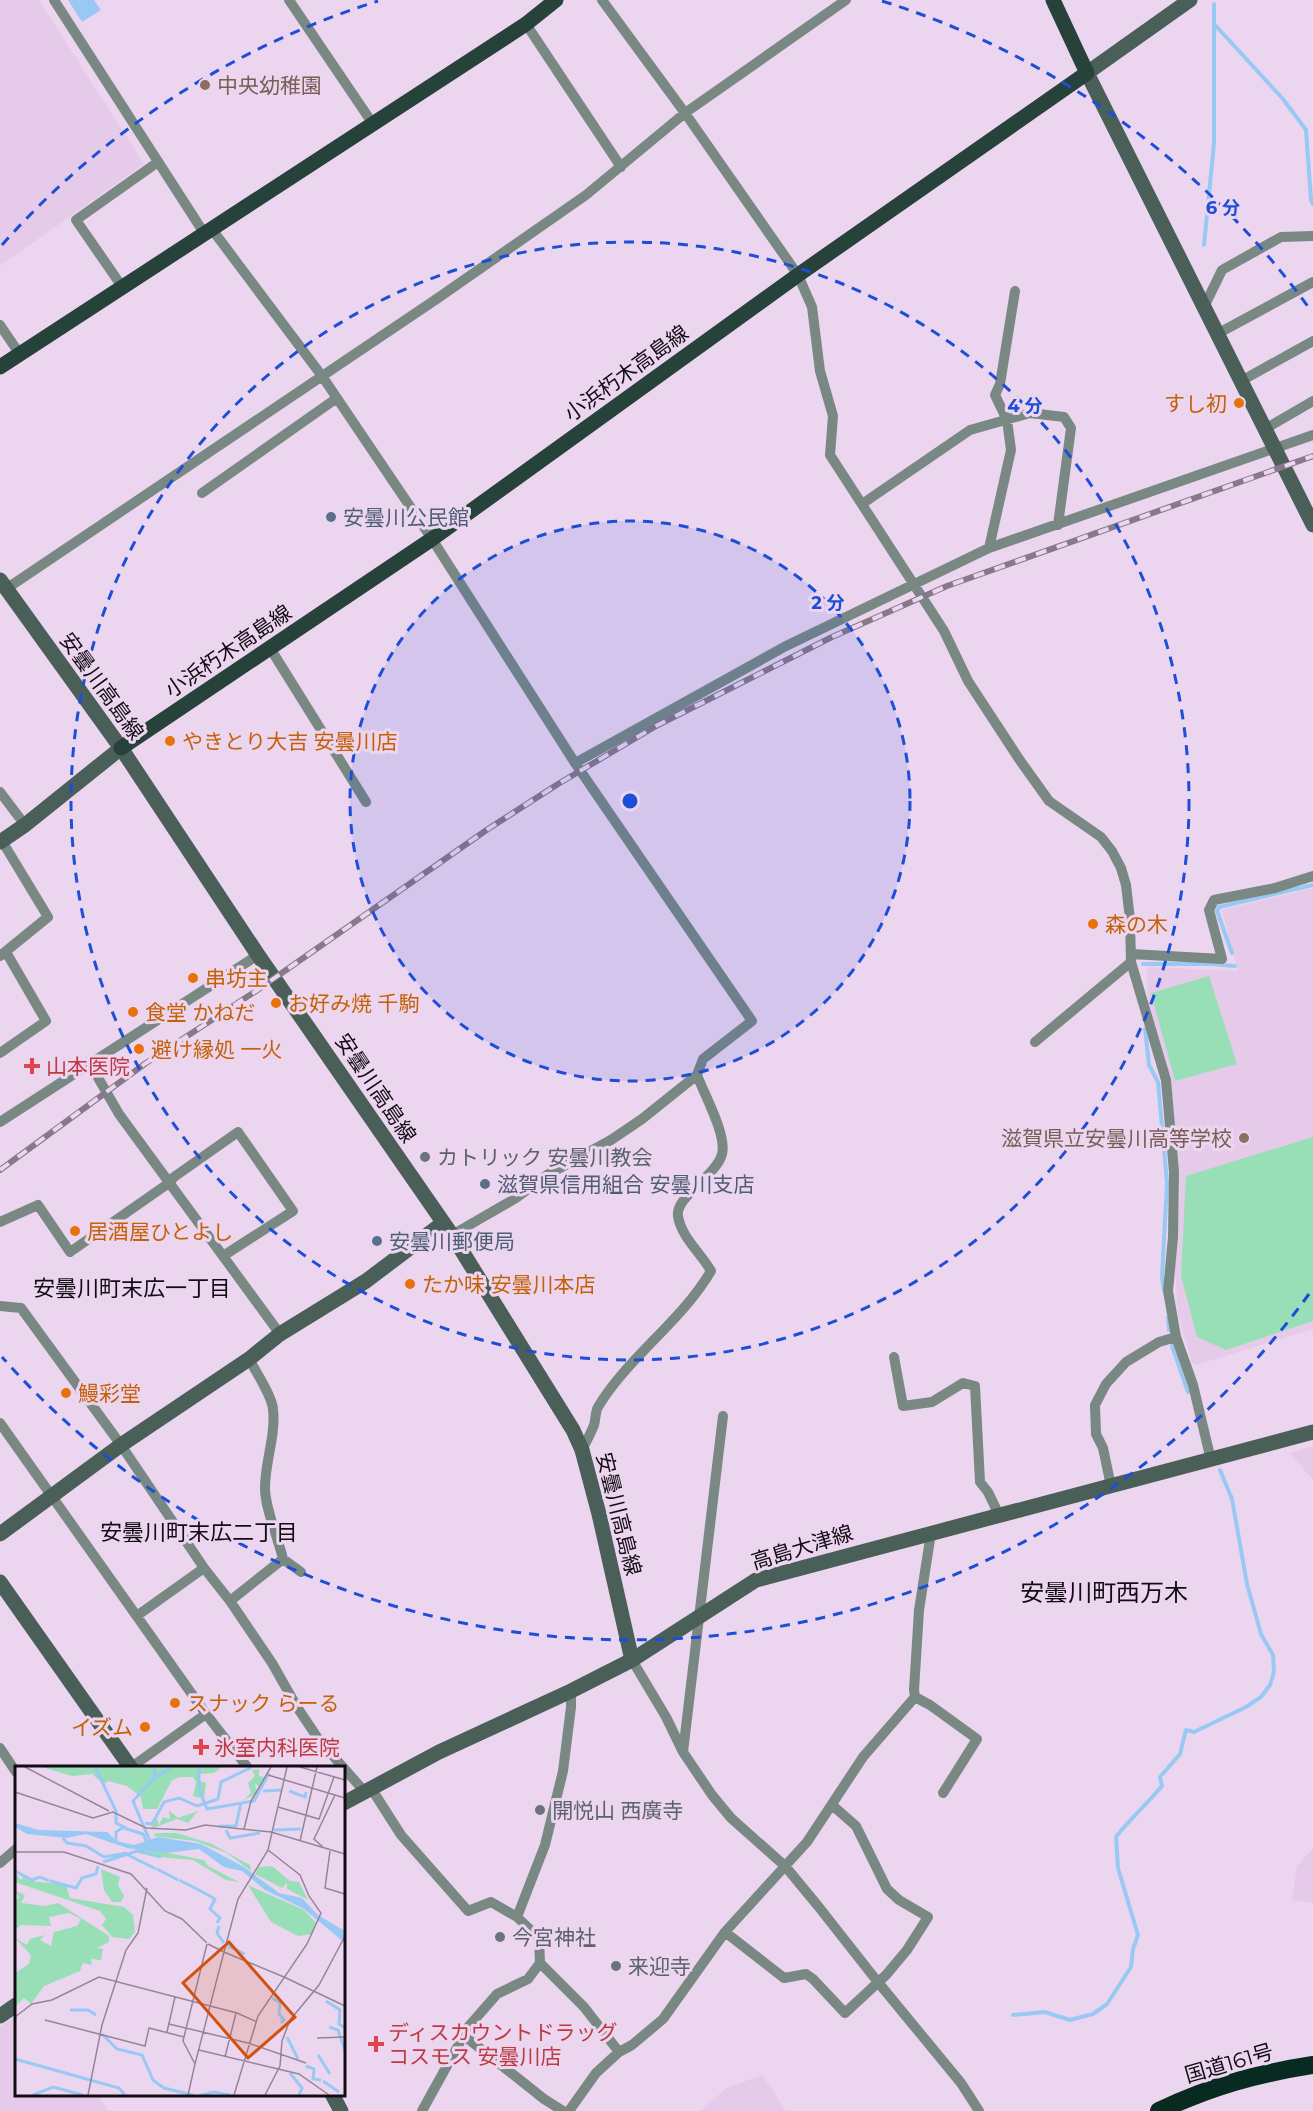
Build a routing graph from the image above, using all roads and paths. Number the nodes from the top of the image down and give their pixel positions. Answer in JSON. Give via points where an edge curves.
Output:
{"nodes":[{"id":1,"x":54,"y":0,"type":"edge"},
{"id":2,"x":289,"y":0,"type":"edge"},
{"id":3,"x":556,"y":0,"type":"edge"},
{"id":4,"x":602,"y":0,"type":"edge"},
{"id":5,"x":846,"y":0,"type":"edge"},
{"id":6,"x":1053,"y":0,"type":"edge"},
{"id":7,"x":1190,"y":0,"type":"edge"},
{"id":8,"x":526,"y":24,"type":"junction"},
{"id":9,"x":1087,"y":73,"type":"junction"},
{"id":10,"x":685,"y":113,"type":"junction"},
{"id":11,"x":373,"y":124,"type":"junction"},
{"id":12,"x":158,"y":162,"type":"junction"},
{"id":13,"x":621,"y":167,"type":"junction"},
{"id":14,"x":208,"y":231,"type":"junction"},
{"id":15,"x":1313,"y":236,"type":"edge"},
{"id":16,"x":798,"y":275,"type":"junction"},
{"id":17,"x":1313,"y":282,"type":"edge"},
{"id":18,"x":123,"y":288,"type":"junction"},
{"id":19,"x":1015,"y":291,"type":"dead end"},
{"id":20,"x":1204,"y":307,"type":"junction"},
{"id":21,"x":0,"y":325,"type":"edge"},
{"id":22,"x":1217,"y":334,"type":"junction"},
{"id":23,"x":1313,"y":341,"type":"edge"},
{"id":24,"x":19,"y":353,"type":"junction"},
{"id":25,"x":0,"y":367,"type":"edge"},
{"id":26,"x":322,"y":376,"type":"junction"},
{"id":27,"x":1241,"y":381,"type":"junction"},
{"id":28,"x":337,"y":398,"type":"junction"},
{"id":29,"x":1313,"y":401,"type":"edge"},
{"id":30,"x":1008,"y":420,"type":"junction"},
{"id":31,"x":1265,"y":429,"type":"junction"},
{"id":32,"x":1313,"y":435,"type":"edge"},
{"id":33,"x":1275,"y":450,"type":"junction"},
{"id":34,"x":202,"y":493,"type":"dead end"},
{"id":35,"x":862,"y":504,"type":"junction"},
{"id":36,"x":1058,"y":525,"type":"junction"},
{"id":37,"x":1313,"y":525,"type":"edge"},
{"id":38,"x":432,"y":539,"type":"junction"},
{"id":39,"x":989,"y":549,"type":"junction"},
{"id":40,"x":3,"y":585,"type":"edge"},
{"id":41,"x":914,"y":585,"type":"junction"},
{"id":42,"x":270,"y":648,"type":"junction"},
{"id":43,"x":121,"y":748,"type":"junction"},
{"id":44,"x":575,"y":763,"type":"junction"},
{"id":45,"x":0,"y":792,"type":"edge"},
{"id":46,"x":366,"y":802,"type":"dead end"},
{"id":47,"x":25,"y":825,"type":"junction"},
{"id":48,"x":1,"y":842,"type":"edge"},
{"id":49,"x":1313,"y":876,"type":"edge"},
{"id":50,"x":3,"y":954,"type":"edge"},
{"id":51,"x":258,"y":954,"type":"junction"},
{"id":52,"x":1131,"y":958,"type":"junction"},
{"id":53,"x":1035,"y":1042,"type":"dead end"},
{"id":54,"x":0,"y":1053,"type":"edge"},
{"id":55,"x":89,"y":1062,"type":"junction"},
{"id":56,"x":697,"y":1075,"type":"junction"},
{"id":57,"x":0,"y":1122,"type":"edge"},
{"id":58,"x":169,"y":1184,"type":"junction"},
{"id":59,"x":0,"y":1222,"type":"edge"},
{"id":60,"x":447,"y":1229,"type":"junction"},
{"id":61,"x":223,"y":1256,"type":"junction"},
{"id":62,"x":0,"y":1306,"type":"edge"},
{"id":63,"x":280,"y":1334,"type":"junction"},
{"id":64,"x":1176,"y":1337,"type":"junction"},
{"id":65,"x":894,"y":1357,"type":"dead end"},
{"id":66,"x":249,"y":1359,"type":"junction"},
{"id":67,"x":723,"y":1416,"type":"dead end"},
{"id":68,"x":0,"y":1423,"type":"edge"},
{"id":69,"x":1313,"y":1431,"type":"edge"},
{"id":70,"x":121,"y":1446,"type":"junction"},
{"id":71,"x":582,"y":1450,"type":"junction"},
{"id":72,"x":1211,"y":1460,"type":"junction"},
{"id":73,"x":1111,"y":1486,"type":"junction"},
{"id":74,"x":52,"y":1496,"type":"junction"},
{"id":75,"x":999,"y":1515,"type":"junction"},
{"id":76,"x":931,"y":1533,"type":"junction"},
{"id":77,"x":0,"y":1534,"type":"edge"},
{"id":78,"x":283,"y":1559,"type":"junction"},
{"id":79,"x":204,"y":1568,"type":"junction"},
{"id":80,"x":301,"y":1572,"type":"dead end"},
{"id":81,"x":0,"y":1582,"type":"edge"},
{"id":82,"x":230,"y":1601,"type":"junction"},
{"id":83,"x":138,"y":1616,"type":"junction"},
{"id":84,"x":698,"y":1618,"type":"junction"},
{"id":85,"x":632,"y":1660,"type":"junction"},
{"id":86,"x":571,"y":1691,"type":"junction"},
{"id":87,"x":915,"y":1697,"type":"junction"},
{"id":88,"x":206,"y":1714,"type":"junction"},
{"id":89,"x":0,"y":1748,"type":"edge"},
{"id":90,"x":683,"y":1752,"type":"junction"},
{"id":91,"x":130,"y":1766,"type":"edge"},
{"id":92,"x":132,"y":1766,"type":"edge"},
{"id":93,"x":247,"y":1766,"type":"edge"},
{"id":94,"x":15,"y":1770,"type":"edge"},
{"id":95,"x":368,"y":1789,"type":"junction"},
{"id":96,"x":943,"y":1794,"type":"dead end"},
{"id":97,"x":345,"y":1802,"type":"edge"},
{"id":98,"x":832,"y":1805,"type":"junction"},
{"id":99,"x":15,"y":1850,"type":"edge"},
{"id":100,"x":0,"y":1863,"type":"edge"},
{"id":101,"x":785,"y":1866,"type":"junction"},
{"id":102,"x":517,"y":1917,"type":"junction"},
{"id":103,"x":725,"y":1932,"type":"junction"},
{"id":104,"x":540,"y":1963,"type":"junction"},
{"id":105,"x":877,"y":1981,"type":"junction"},
{"id":106,"x":15,"y":2006,"type":"edge"},
{"id":107,"x":0,"y":2016,"type":"edge"},
{"id":108,"x":462,"y":2034,"type":"junction"},
{"id":109,"x":619,"y":2052,"type":"junction"},
{"id":110,"x":1313,"y":2056,"type":"edge"},
{"id":111,"x":1313,"y":2065,"type":"edge"},
{"id":112,"x":1268,"y":2072,"type":"junction"},
{"id":113,"x":333,"y":2096,"type":"edge"},
{"id":114,"x":341,"y":2111,"type":"edge"},
{"id":115,"x":422,"y":2111,"type":"edge"},
{"id":116,"x":563,"y":2111,"type":"edge"},
{"id":117,"x":569,"y":2111,"type":"edge"},
{"id":118,"x":979,"y":2111,"type":"edge"},
{"id":119,"x":1159,"y":2111,"type":"edge"}],
"edges":[{"from":1,"to":12,"type":"street"},
{"from":2,"to":11,"type":"street"},
{"from":3,"to":8,"type":"main road"},
{"from":4,"to":10,"type":"street"},
{"from":5,"to":10,"type":"street"},
{"from":6,"to":9,"type":"main road"},
{"from":7,"to":9,"type":"main road"},
{"from":8,"to":11,"type":"main road"},
{"from":8,"to":13,"type":"street"},
{"from":9,"to":16,"type":"main road","name":"小浜朽木高島線"},
{"from":9,"to":20,"type":"main road"},
{"from":10,"to":13,"type":"street"},
{"from":10,"to":16,"type":"street"},
{"from":11,"to":14,"type":"main road"},
{"from":12,"to":14,"type":"street"},
{"from":12,"to":18,"type":"street","via":[[76,220]]},
{"from":13,"to":26,"type":"street"},
{"from":14,"to":18,"type":"main road"},
{"from":14,"to":26,"type":"street"},
{"from":15,"to":20,"type":"street","via":[[1281,237],[1222,270]]},
{"from":16,"to":35,"type":"street","via":[[812,307],[820,370],[833,416],[830,455]]},
{"from":16,"to":38,"type":"main road","name":"小浜朽木高島線"},
{"from":17,"to":22,"type":"street"},
{"from":18,"to":24,"type":"main road"},
{"from":19,"to":30,"type":"street","via":[[995,395]]},
{"from":20,"to":22,"type":"main road"},
{"from":21,"to":24,"type":"street"},
{"from":22,"to":27,"type":"main road"},
{"from":23,"to":27,"type":"street"},
{"from":24,"to":25,"type":"main road"},
{"from":26,"to":28,"type":"street"},
{"from":26,"to":40,"type":"street"},
{"from":27,"to":31,"type":"main road"},
{"from":28,"to":34,"type":"street"},
{"from":28,"to":38,"type":"street"},
{"from":29,"to":31,"type":"street"},
{"from":30,"to":35,"type":"street","via":[[970,430]]},
{"from":30,"to":36,"type":"street","via":[[1030,413],[1064,417],[1071,428]]},
{"from":30,"to":39,"type":"street","via":[[1011,450]]},
{"from":31,"to":33,"type":"main road"},
{"from":32,"to":33,"type":"street"},
{"from":33,"to":36,"type":"street"},
{"from":33,"to":37,"type":"main road"},
{"from":35,"to":41,"type":"street"},
{"from":36,"to":39,"type":"street"},
{"from":38,"to":42,"type":"main road","name":"小浜朽木高島線"},
{"from":38,"to":44,"type":"street"},
{"from":39,"to":41,"type":"street"},
{"from":40,"to":43,"type":"main road","name":"安曇川高島線"},
{"from":41,"to":44,"type":"street","via":[[786,646]]},
{"from":41,"to":52,"type":"street","via":[[944,631],[968,681],[1043,793],[1101,837],[1112,851],[1126,885]]},
{"from":42,"to":43,"type":"main road","name":"小浜朽木高島線"},
{"from":42,"to":46,"type":"street"},
{"from":43,"to":47,"type":"main road"},
{"from":43,"to":51,"type":"main road","name":"安曇川高島線"},
{"from":44,"to":56,"type":"street","via":[[752,1021],[703,1059]]},
{"from":45,"to":47,"type":"street"},
{"from":47,"to":48,"type":"main road"},
{"from":48,"to":50,"type":"street","via":[[48,917]]},
{"from":49,"to":52,"type":"street","via":[[1214,900],[1209,910],[1222,959]]},
{"from":50,"to":54,"type":"street","via":[[46,1021]]},
{"from":51,"to":55,"type":"street"},
{"from":51,"to":60,"type":"main road","name":"安曇川高島線"},
{"from":52,"to":53,"type":"street"},
{"from":52,"to":64,"type":"street","via":[[1166,1080],[1174,1172],[1168,1291]]},
{"from":55,"to":57,"type":"street"},
{"from":55,"to":58,"type":"street","via":[[119,1114]]},
{"from":56,"to":60,"type":"street","via":[[611,1140],[547,1175],[516,1198]]},
{"from":56,"to":71,"type":"street","via":[[722,1138],[723,1153],[716,1168],[685,1199],[677,1214],[682,1230],[711,1271],[701,1288],[613,1386],[596,1410],[594,1425]]},
{"from":58,"to":59,"type":"street","via":[[70,1252],[38,1205]]},
{"from":58,"to":61,"type":"street"},
{"from":58,"to":61,"type":"street","via":[[238,1132],[293,1211]]},
{"from":60,"to":63,"type":"main road"},
{"from":60,"to":71,"type":"main road","name":"安曇川高島線","via":[[553,1395]]},
{"from":61,"to":63,"type":"street"},
{"from":62,"to":70,"type":"street","via":[[21,1308]]},
{"from":63,"to":66,"type":"main road"},
{"from":64,"to":72,"type":"street","via":[[1193,1385]]},
{"from":64,"to":73,"type":"street","via":[[1159,1342],[1126,1362],[1106,1384],[1095,1405],[1096,1434]]},
{"from":65,"to":75,"type":"street","via":[[903,1406],[932,1402],[963,1383],[975,1386],[980,1482]]},
{"from":66,"to":70,"type":"main road"},
{"from":66,"to":78,"type":"street","via":[[273,1407],[265,1487]]},
{"from":67,"to":84,"type":"street"},
{"from":68,"to":74,"type":"street"},
{"from":69,"to":72,"type":"main road","name":"高島大津線"},
{"from":70,"to":74,"type":"main road"},
{"from":70,"to":79,"type":"street"},
{"from":71,"to":85,"type":"main road","name":"安曇川高島線"},
{"from":72,"to":73,"type":"main road","name":"高島大津線"},
{"from":73,"to":75,"type":"main road","name":"高島大津線"},
{"from":74,"to":77,"type":"main road"},
{"from":74,"to":83,"type":"street"},
{"from":75,"to":76,"type":"main road","name":"高島大津線"},
{"from":76,"to":84,"type":"main road","name":"高島大津線","via":[[756,1580]]},
{"from":76,"to":87,"type":"street","via":[[919,1611]]},
{"from":78,"to":80,"type":"street"},
{"from":78,"to":82,"type":"street"},
{"from":79,"to":82,"type":"street"},
{"from":79,"to":83,"type":"street"},
{"from":81,"to":91,"type":"main road"},
{"from":82,"to":95,"type":"street","via":[[319,1740]]},
{"from":83,"to":88,"type":"street"},
{"from":84,"to":85,"type":"main road","name":"高島大津線"},
{"from":84,"to":90,"type":"street"},
{"from":85,"to":86,"type":"main road","name":"高島大津線"},
{"from":85,"to":90,"type":"street"},
{"from":86,"to":95,"type":"main road","name":"高島大津線"},
{"from":86,"to":102,"type":"street","via":[[563,1771],[544,1851]]},
{"from":87,"to":96,"type":"street","via":[[977,1739]]},
{"from":87,"to":98,"type":"street","via":[[863,1757]]},
{"from":88,"to":92,"type":"street"},
{"from":88,"to":93,"type":"street"},
{"from":89,"to":94,"type":"street"},
{"from":90,"to":101,"type":"street","via":[[731,1818]]},
{"from":95,"to":97,"type":"main road","name":"高島大津線"},
{"from":95,"to":102,"type":"street","via":[[401,1835],[468,1911],[491,1902]]},
{"from":98,"to":101,"type":"street"},
{"from":98,"to":105,"type":"street","via":[[856,1826],[887,1889],[928,1917],[907,1950]]},
{"from":99,"to":100,"type":"street"},
{"from":101,"to":103,"type":"street"},
{"from":101,"to":105,"type":"street"},
{"from":102,"to":104,"type":"street","via":[[539,1938]]},
{"from":103,"to":105,"type":"street","via":[[784,1978],[806,1974],[845,2013]]},
{"from":103,"to":109,"type":"street","via":[[663,2019]]},
{"from":104,"to":108,"type":"street","via":[[528,1979],[497,1994]]},
{"from":104,"to":109,"type":"street","via":[[584,2007]]},
{"from":105,"to":118,"type":"street","via":[[961,2083]]},
{"from":106,"to":107,"type":"main road"},
{"from":108,"to":115,"type":"street"},
{"from":108,"to":116,"type":"street"},
{"from":109,"to":117,"type":"street","via":[[596,2073]]},
{"from":110,"to":112,"type":"highway"},
{"from":111,"to":112,"type":"highway","name":"国道161号"},
{"from":112,"to":119,"type":"highway","name":"国道161号","via":[[1192,2095]]},
{"from":113,"to":114,"type":"main road"}]}
